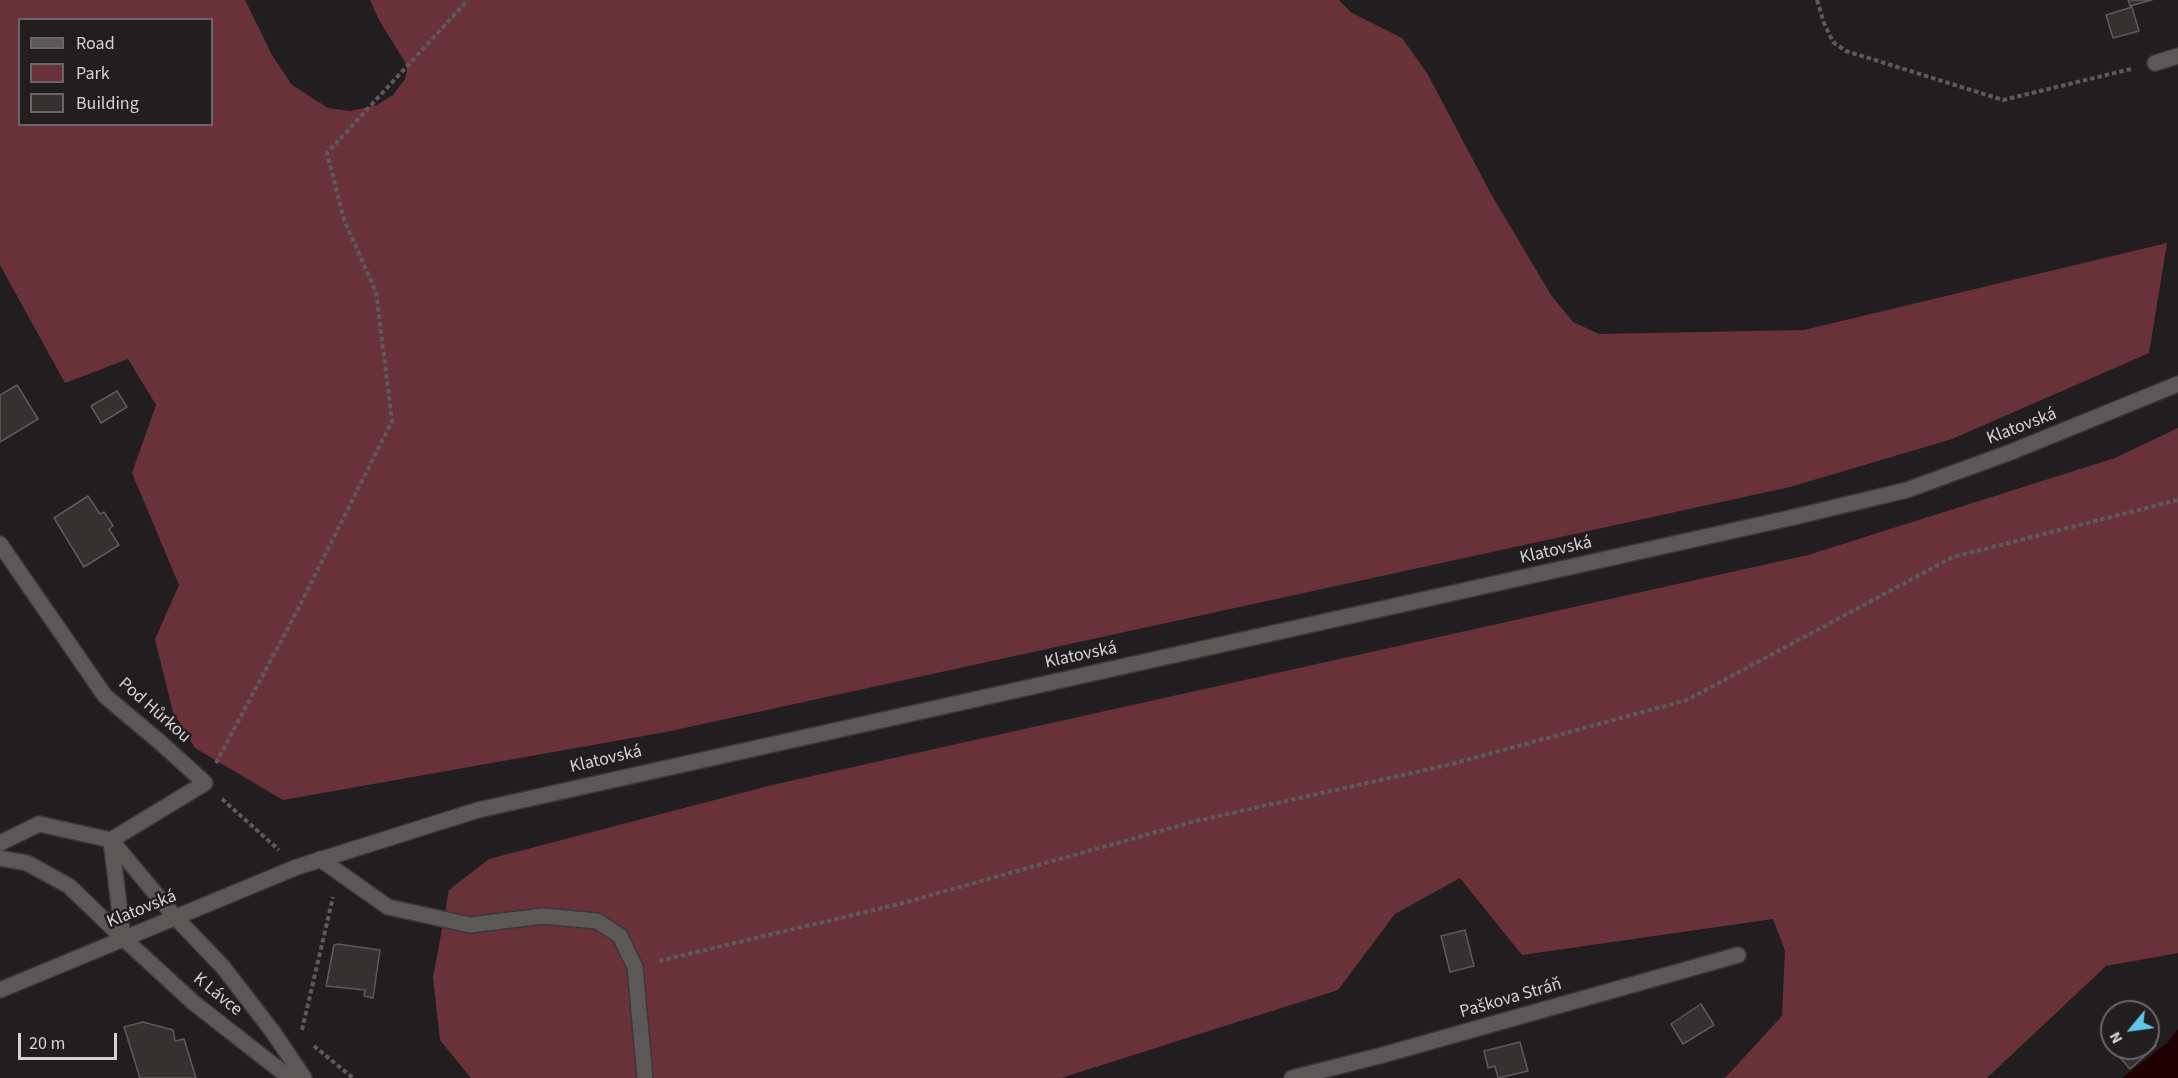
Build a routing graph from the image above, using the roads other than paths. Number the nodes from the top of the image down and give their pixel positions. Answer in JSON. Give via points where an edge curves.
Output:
{"nodes":[{"id":1,"x":2178,"y":56,"type":"edge"},
{"id":2,"x":2156,"y":63,"type":"road end"},
{"id":3,"x":2178,"y":384,"type":"edge"},
{"id":4,"x":0,"y":544,"type":"edge"},
{"id":5,"x":111,"y":840,"type":"junction"},
{"id":6,"x":0,"y":843,"type":"edge"},
{"id":7,"x":0,"y":858,"type":"edge"},
{"id":8,"x":320,"y":859,"type":"junction"},
{"id":9,"x":175,"y":917,"type":"junction"},
{"id":10,"x":123,"y":938,"type":"junction"},
{"id":11,"x":1738,"y":955,"type":"dead end"},
{"id":12,"x":0,"y":990,"type":"edge"},
{"id":13,"x":290,"y":1078,"type":"edge"},
{"id":14,"x":304,"y":1078,"type":"edge"},
{"id":15,"x":645,"y":1078,"type":"edge"},
{"id":16,"x":1293,"y":1078,"type":"edge"}],
"edges":[{"from":1,"to":2,"type":"main road"},
{"from":3,"to":8,"type":"main road","name":"Klatovská","via":[[1907,490],[478,810]]},
{"from":4,"to":5,"type":"main road","name":"Pod Hůrkou","via":[[105,696],[205,783]]},
{"from":5,"to":6,"type":"main road","via":[[39,824]]},
{"from":5,"to":9,"type":"main road"},
{"from":5,"to":10,"type":"main road"},
{"from":7,"to":10,"type":"main road","name":"K Lávce","via":[[27,863],[69,886]]},
{"from":8,"to":9,"type":"main road","name":"Klatovská"},
{"from":8,"to":15,"type":"main road","via":[[388,906],[470,925],[543,915],[597,921],[620,936],[634,967]]},
{"from":9,"to":10,"type":"main road","name":"Klatovská"},
{"from":9,"to":14,"type":"main road","name":"K Lávce","via":[[223,967]]},
{"from":10,"to":12,"type":"main road","name":"Klatovská"},
{"from":10,"to":13,"type":"main road","name":"K Lávce","via":[[194,1004]]},
{"from":11,"to":16,"type":"main road","name":"Paškova Stráň"}]}
